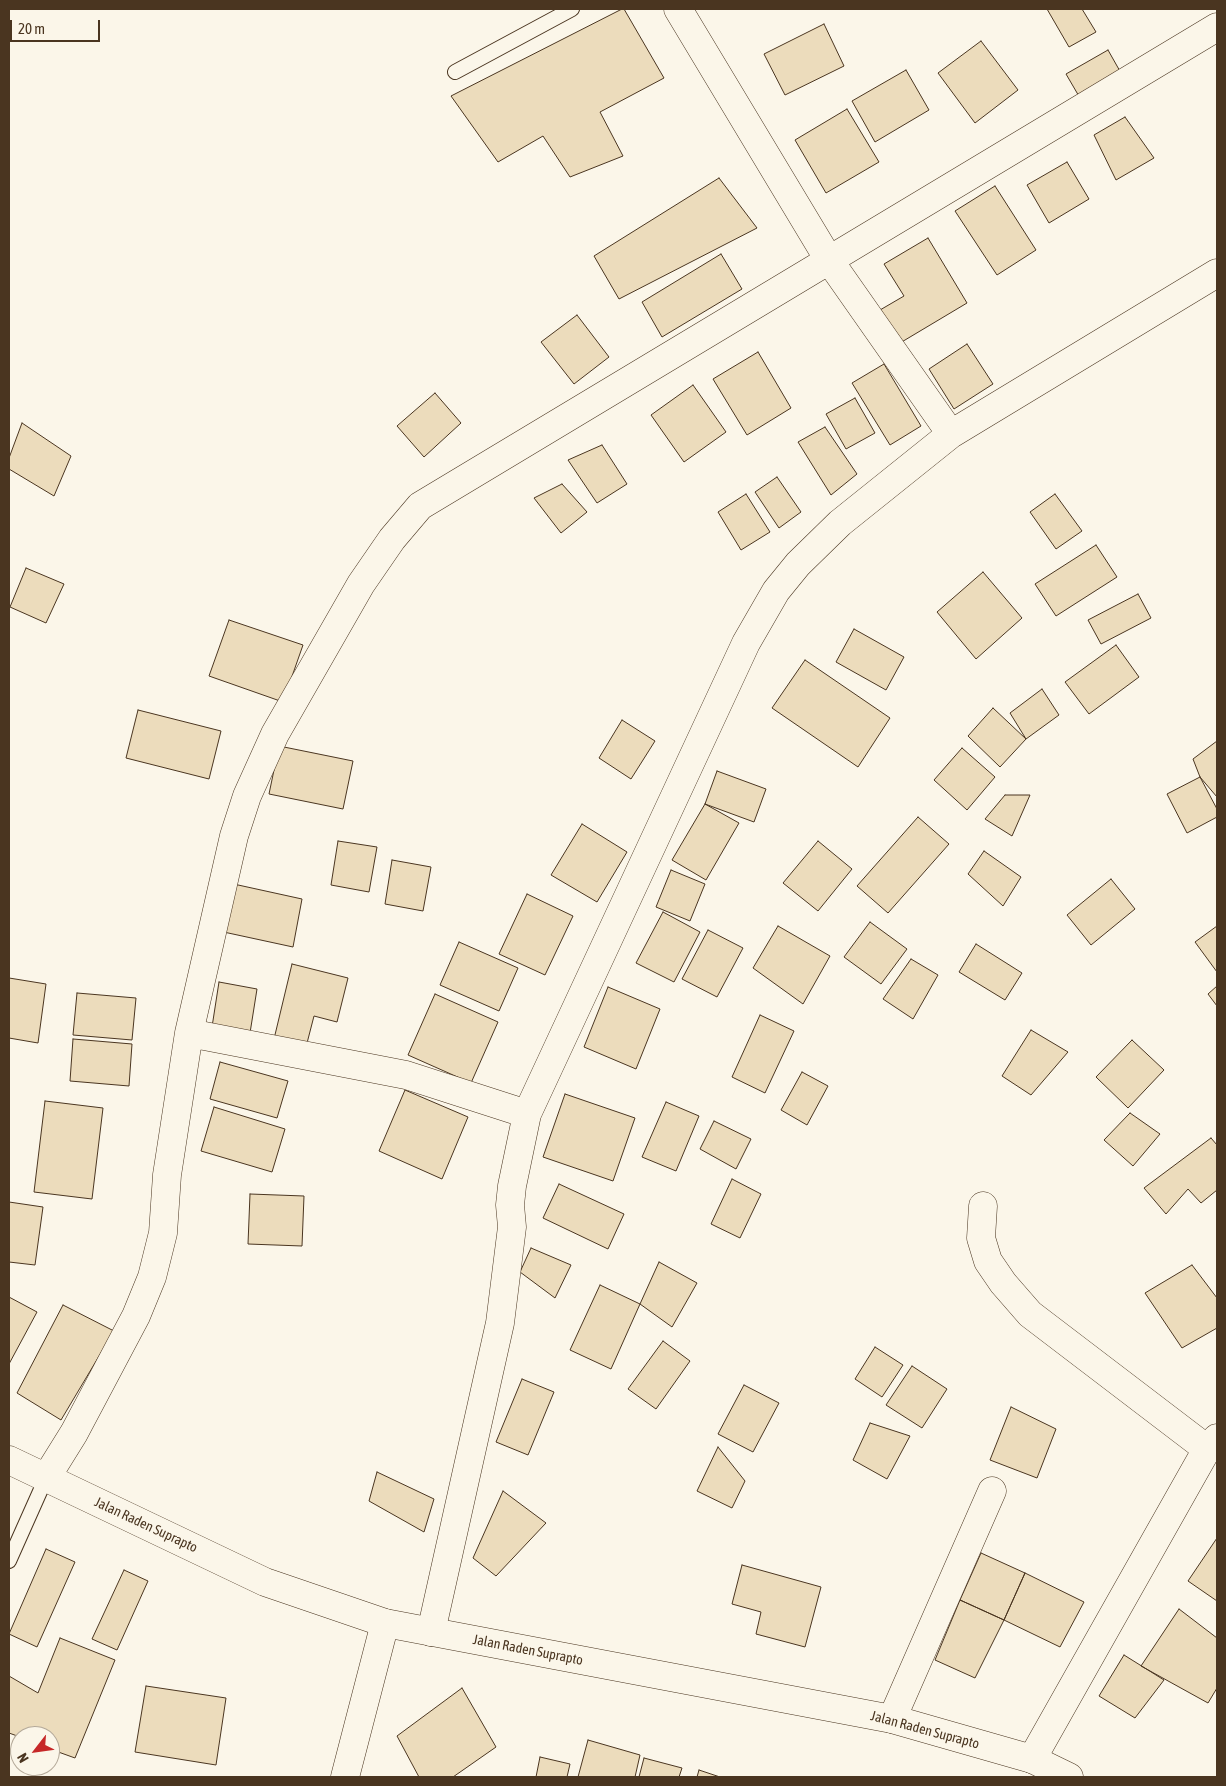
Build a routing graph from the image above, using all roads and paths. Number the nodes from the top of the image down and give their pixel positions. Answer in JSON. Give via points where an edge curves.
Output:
{"nodes":[{"id":1,"x":572,"y":9,"type":"edge"},
{"id":2,"x":684,"y":11,"type":"edge"},
{"id":3,"x":1217,"y":26,"type":"edge"},
{"id":4,"x":455,"y":72,"type":"dead end"},
{"id":5,"x":829,"y":260,"type":"junction"},
{"id":6,"x":1217,"y":273,"type":"edge"},
{"id":7,"x":951,"y":434,"type":"junction"},
{"id":8,"x":189,"y":1033,"type":"junction"},
{"id":9,"x":527,"y":1114,"type":"junction"},
{"id":10,"x":983,"y":1206,"type":"dead end"},
{"id":11,"x":1212,"y":1444,"type":"edge"},
{"id":12,"x":9,"y":1460,"type":"edge"},
{"id":13,"x":46,"y":1478,"type":"junction"},
{"id":14,"x":992,"y":1491,"type":"dead end"},
{"id":15,"x":9,"y":1561,"type":"edge"},
{"id":16,"x":385,"y":1623,"type":"junction"},
{"id":17,"x":431,"y":1632,"type":"junction"},
{"id":18,"x":892,"y":1719,"type":"junction"},
{"id":19,"x":1032,"y":1759,"type":"junction"},
{"id":20,"x":344,"y":1777,"type":"edge"},
{"id":21,"x":1069,"y":1777,"type":"edge"}],
"edges":[{"from":1,"to":4,"type":"lane"},
{"from":2,"to":5,"type":"main road"},
{"from":3,"to":5,"type":"main road"},
{"from":5,"to":7,"type":"main road"},
{"from":5,"to":8,"type":"main road","via":[[420,506],[392,539],[361,584],[275,734],[247,796],[234,836]]},
{"from":6,"to":7,"type":"main road"},
{"from":7,"to":9,"type":"main road","via":[[840,522],[776,591],[746,643]]},
{"from":8,"to":9,"type":"main road","via":[[406,1075]]},
{"from":8,"to":13,"type":"main road","via":[[167,1175],[163,1233],[152,1277],[132,1323],[74,1433]]},
{"from":9,"to":17,"type":"main road","via":[[512,1186],[512,1227],[500,1323]]},
{"from":10,"to":11,"type":"main road","via":[[981,1238],[988,1261],[1030,1314]]},
{"from":11,"to":19,"type":"main road"},
{"from":12,"to":13,"type":"main road","name":"Jalan Raden Suprapto"},
{"from":13,"to":15,"type":"lane"},
{"from":13,"to":16,"type":"main road","name":"Jalan Raden Suprapto","via":[[265,1582]]},
{"from":14,"to":18,"type":"main road"},
{"from":16,"to":17,"type":"main road","name":"Jalan Raden Suprapto"},
{"from":16,"to":20,"type":"main road"},
{"from":17,"to":18,"type":"main road","name":"Jalan Raden Suprapto"},
{"from":18,"to":19,"type":"main road","name":"Jalan Raden Suprapto"},
{"from":19,"to":21,"type":"main road","name":"Jalan Raden Suprapto"}]}
